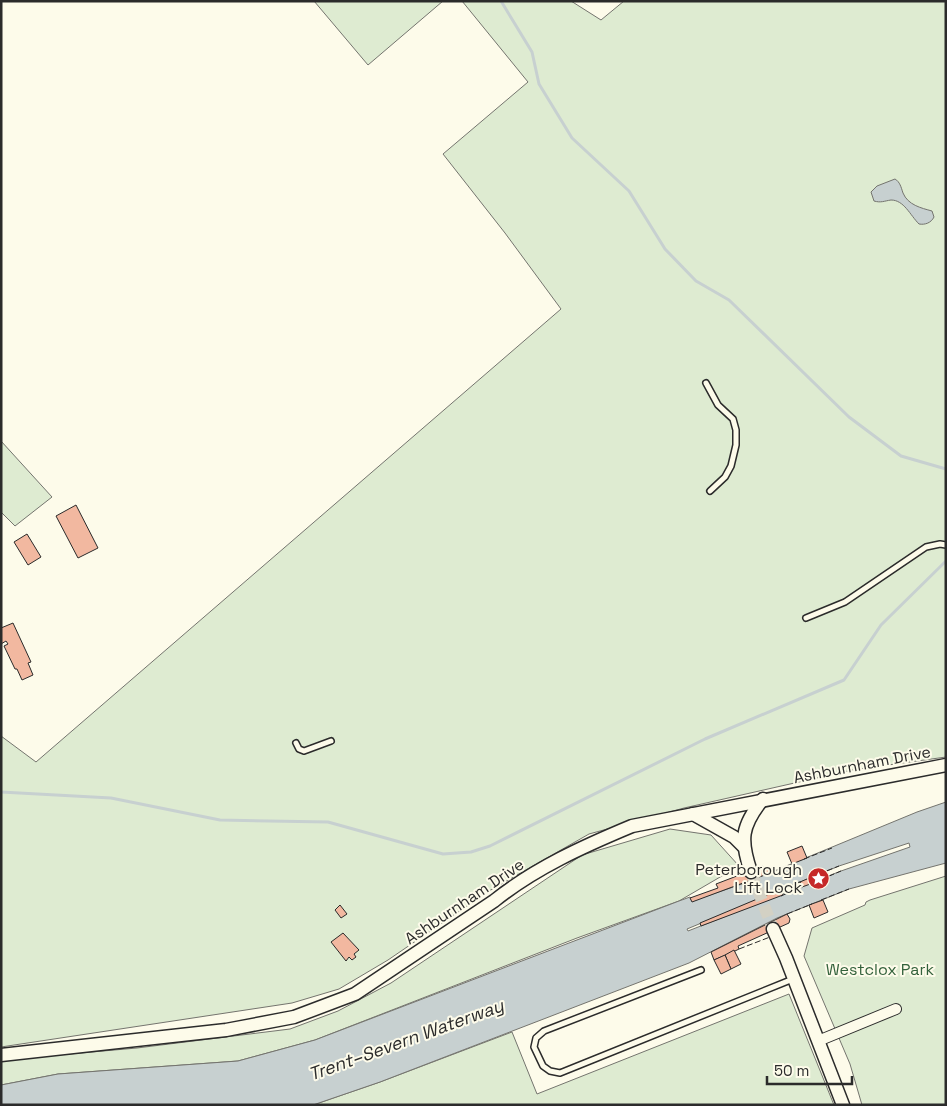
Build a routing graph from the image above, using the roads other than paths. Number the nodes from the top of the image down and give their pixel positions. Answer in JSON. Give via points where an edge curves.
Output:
{"nodes":[{"id":1,"x":706,"y":383,"type":"dead end"},
{"id":2,"x":710,"y":491,"type":"dead end"},
{"id":3,"x":946,"y":545,"type":"edge"},
{"id":4,"x":806,"y":618,"type":"dead end"},
{"id":5,"x":331,"y":741,"type":"dead end"},
{"id":6,"x":296,"y":744,"type":"dead end"},
{"id":7,"x":946,"y":764,"type":"edge"},
{"id":8,"x":764,"y":799,"type":"junction"},
{"id":9,"x":693,"y":814,"type":"junction"},
{"id":10,"x":743,"y":846,"type":"junction"},
{"id":11,"x":751,"y":872,"type":"tunnel mouth"},
{"id":12,"x":773,"y":929,"type":"tunnel mouth"},
{"id":13,"x":701,"y":970,"type":"dead end"},
{"id":14,"x":794,"y":978,"type":"junction"},
{"id":15,"x":896,"y":1009,"type":"dead end"},
{"id":16,"x":818,"y":1041,"type":"junction"},
{"id":17,"x":1,"y":1055,"type":"edge"},
{"id":18,"x":843,"y":1105,"type":"edge"}],
"edges":[{"from":1,"to":2,"type":"lane","via":[[713,398],[733,419],[736,430],[732,466]]},
{"from":3,"to":4,"type":"lane","via":[[926,547],[845,602]]},
{"from":5,"to":6,"type":"lane","via":[[304,751]]},
{"from":7,"to":8,"type":"street","name":"Ashburnham Drive"},
{"from":8,"to":9,"type":"street","name":"Ashburnham Drive"},
{"from":8,"to":10,"type":"street","via":[[749,820]]},
{"from":9,"to":10,"type":"street","via":[[734,837]]},
{"from":9,"to":17,"type":"street","name":"Ashburnham Drive","via":[[632,826],[587,845],[510,888],[355,994],[294,1017],[226,1030]]},
{"from":10,"to":11,"type":"street"},
{"from":12,"to":14,"type":"street"},
{"from":13,"to":14,"type":"lane","via":[[544,1031],[536,1038],[534,1046],[543,1066],[560,1073]]},
{"from":14,"to":16,"type":"street"},
{"from":15,"to":16,"type":"street"},
{"from":16,"to":18,"type":"street"}]}
